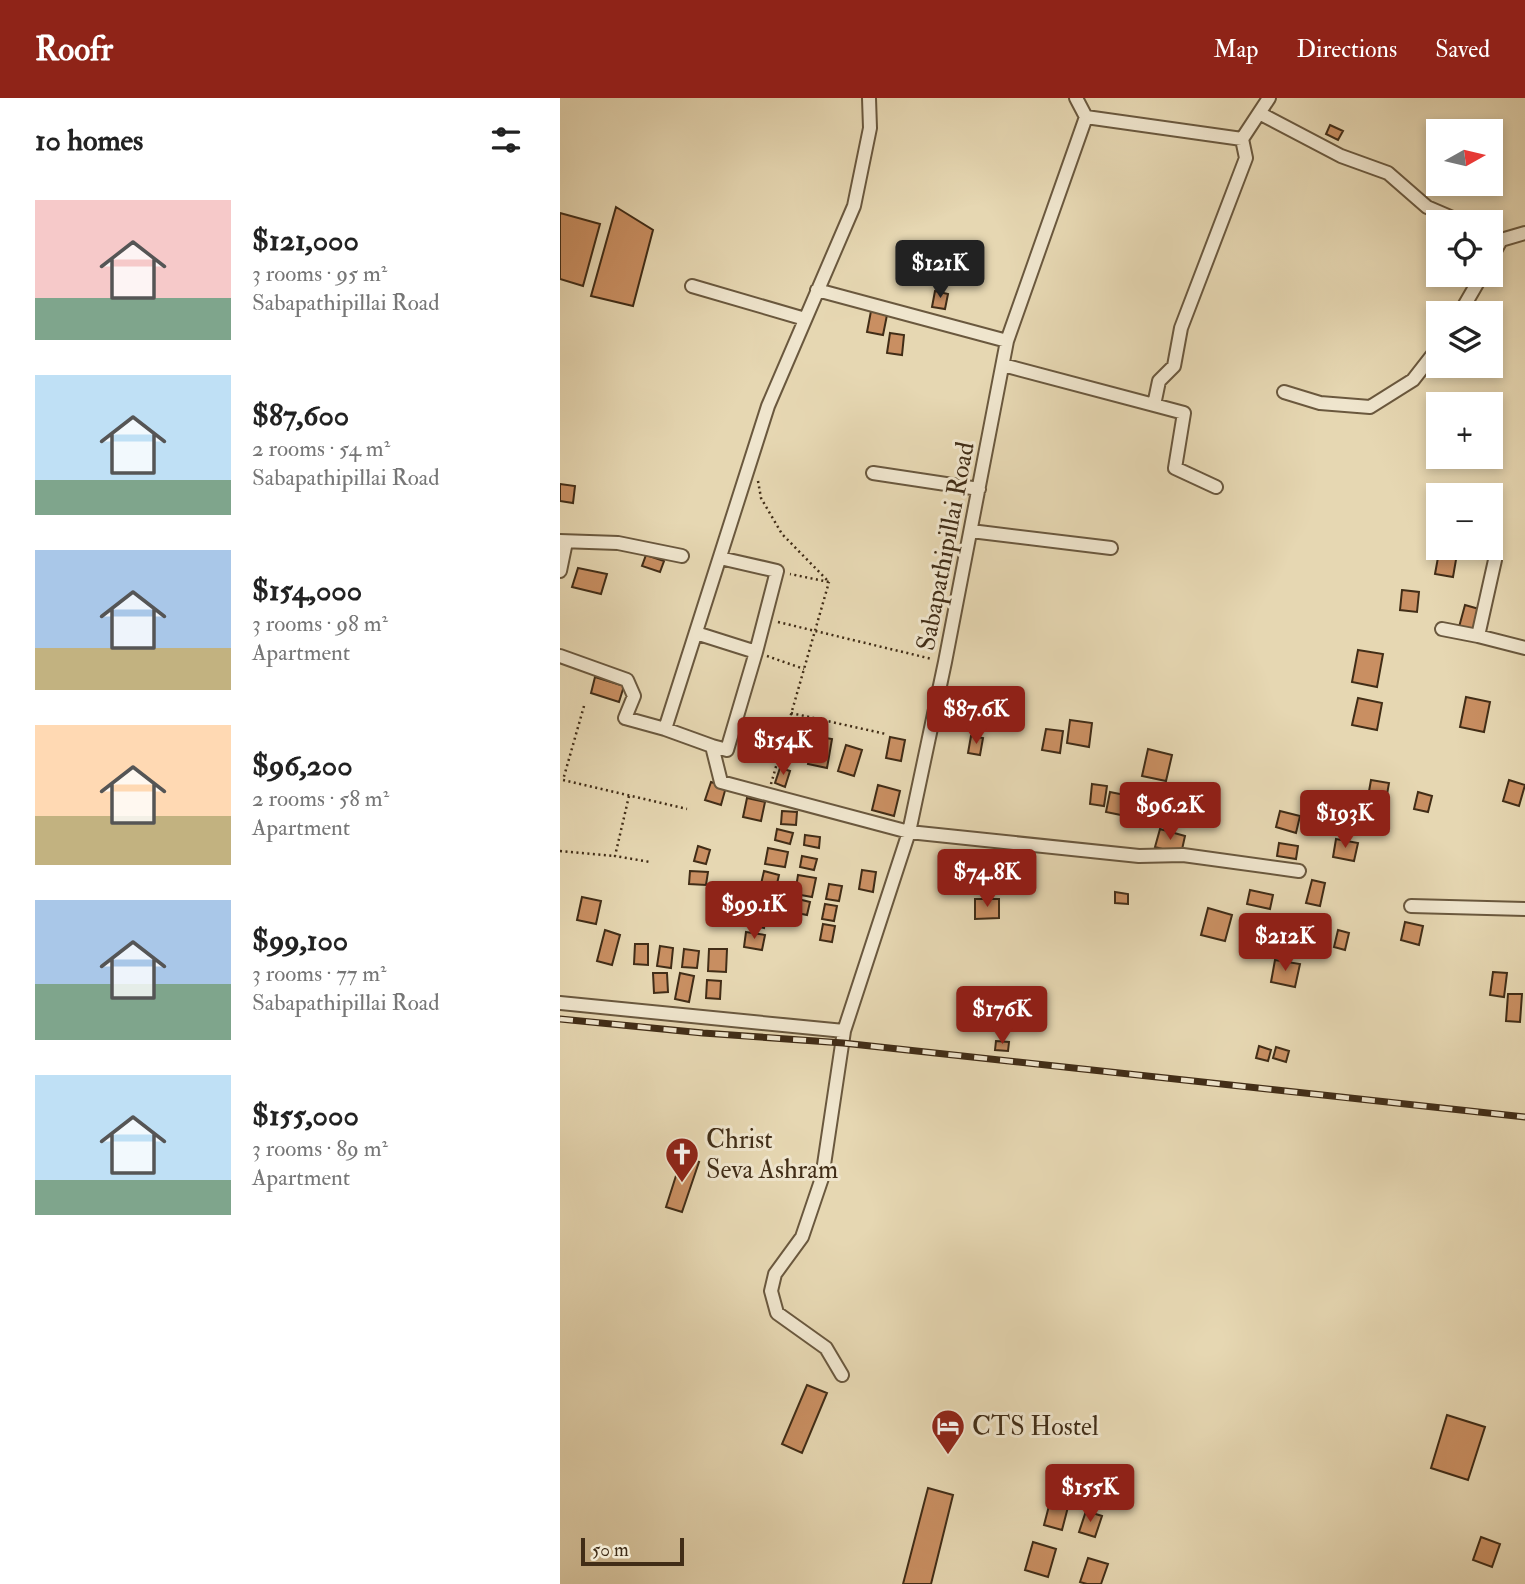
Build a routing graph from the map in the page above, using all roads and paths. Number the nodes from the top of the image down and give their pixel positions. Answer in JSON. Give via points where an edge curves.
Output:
{"nodes":[{"id":1,"x":869,"y":98,"type":"edge"},
{"id":2,"x":1076,"y":98,"type":"edge"},
{"id":3,"x":1269,"y":98,"type":"edge"},
{"id":4,"x":1259,"y":113,"type":"junction"},
{"id":5,"x":1086,"y":117,"type":"junction"},
{"id":6,"x":1242,"y":139,"type":"junction"},
{"id":7,"x":1436,"y":210,"type":"edge"},
{"id":8,"x":1525,"y":233,"type":"edge"},
{"id":9,"x":1503,"y":237,"type":"edge"},
{"id":10,"x":691,"y":286,"type":"dead end"},
{"id":11,"x":817,"y":290,"type":"junction"},
{"id":12,"x":805,"y":319,"type":"junction"},
{"id":13,"x":1007,"y":341,"type":"junction"},
{"id":14,"x":1426,"y":363,"type":"edge"},
{"id":15,"x":1003,"y":365,"type":"junction"},
{"id":16,"x":1284,"y":392,"type":"dead end"},
{"id":17,"x":1154,"y":405,"type":"junction"},
{"id":18,"x":873,"y":473,"type":"dead end"},
{"id":19,"x":757,"y":476,"type":"dead end"},
{"id":20,"x":1216,"y":487,"type":"dead end"},
{"id":21,"x":979,"y":489,"type":"junction"},
{"id":22,"x":971,"y":531,"type":"junction"},
{"id":23,"x":563,"y":542,"type":"edge"},
{"id":24,"x":1111,"y":548,"type":"dead end"},
{"id":25,"x":682,"y":556,"type":"dead end"},
{"id":26,"x":720,"y":558,"type":"junction"},
{"id":27,"x":1495,"y":560,"type":"dead end"},
{"id":28,"x":560,"y":571,"type":"edge"},
{"id":29,"x":777,"y":571,"type":"junction"},
{"id":30,"x":829,"y":582,"type":"junction"},
{"id":31,"x":765,"y":619,"type":"junction"},
{"id":32,"x":1442,"y":629,"type":"dead end"},
{"id":33,"x":815,"y":631,"type":"junction"},
{"id":34,"x":696,"y":633,"type":"junction"},
{"id":35,"x":1478,"y":636,"type":"junction"},
{"id":36,"x":1525,"y":648,"type":"edge"},
{"id":37,"x":756,"y":652,"type":"junction"},
{"id":38,"x":560,"y":656,"type":"edge"},
{"id":39,"x":945,"y":662,"type":"junction"},
{"id":40,"x":804,"y":669,"type":"junction"},
{"id":41,"x":584,"y":706,"type":"dead end"},
{"id":42,"x":791,"y":713,"type":"junction"},
{"id":43,"x":665,"y":729,"type":"junction"},
{"id":44,"x":886,"y":734,"type":"dead end"},
{"id":45,"x":712,"y":746,"type":"junction"},
{"id":46,"x":768,"y":795,"type":"junction"},
{"id":47,"x":629,"y":796,"type":"junction"},
{"id":48,"x":687,"y":809,"type":"dead end"},
{"id":49,"x":909,"y":832,"type":"junction"},
{"id":50,"x":560,"y":851,"type":"edge"},
{"id":51,"x":615,"y":856,"type":"junction"},
{"id":52,"x":650,"y":862,"type":"dead end"},
{"id":53,"x":1299,"y":871,"type":"dead end"},
{"id":54,"x":1410,"y":906,"type":"dead end"},
{"id":55,"x":1525,"y":909,"type":"edge"},
{"id":56,"x":560,"y":1003,"type":"edge"},
{"id":57,"x":844,"y":1031,"type":"junction"},
{"id":58,"x":842,"y":1375,"type":"dead end"}],
"edges":[{"from":1,"to":11,"type":"street","via":[[870,128],[854,206]]},
{"from":2,"to":5,"type":"street"},
{"from":3,"to":4,"type":"street"},
{"from":4,"to":6,"type":"street"},
{"from":4,"to":7,"type":"street","via":[[1341,156],[1388,173]]},
{"from":5,"to":6,"type":"street"},
{"from":5,"to":13,"type":"street","name":"Sabapathipillai Road"},
{"from":6,"to":17,"type":"street","via":[[1246,158],[1181,328],[1174,366],[1159,381]]},
{"from":8,"to":9,"type":"street"},
{"from":10,"to":12,"type":"street"},
{"from":11,"to":12,"type":"street"},
{"from":11,"to":13,"type":"street"},
{"from":12,"to":26,"type":"street","via":[[768,406]]},
{"from":13,"to":15,"type":"street","name":"Sabapathipillai Road"},
{"from":14,"to":16,"type":"street","via":[[1413,380],[1370,407],[1320,403]]},
{"from":15,"to":17,"type":"street"},
{"from":15,"to":21,"type":"street","name":"Sabapathipillai Road"},
{"from":17,"to":20,"type":"street","via":[[1184,413],[1175,468]]},
{"from":18,"to":21,"type":"street"},
{"from":19,"to":30,"type":"path","via":[[761,498],[782,534]]},
{"from":21,"to":22,"type":"street","name":"Sabapathipillai Road"},
{"from":22,"to":24,"type":"street"},
{"from":22,"to":39,"type":"street","name":"Sabapathipillai Road"},
{"from":23,"to":25,"type":"street","via":[[618,543]]},
{"from":23,"to":28,"type":"street"},
{"from":26,"to":29,"type":"street"},
{"from":26,"to":34,"type":"street"},
{"from":27,"to":35,"type":"street"},
{"from":29,"to":30,"type":"path"},
{"from":29,"to":31,"type":"street"},
{"from":30,"to":33,"type":"path"},
{"from":31,"to":33,"type":"path"},
{"from":31,"to":37,"type":"street"},
{"from":32,"to":35,"type":"street"},
{"from":33,"to":39,"type":"path"},
{"from":33,"to":40,"type":"path"},
{"from":34,"to":37,"type":"street"},
{"from":34,"to":43,"type":"street"},
{"from":35,"to":36,"type":"street"},
{"from":37,"to":40,"type":"path"},
{"from":37,"to":45,"type":"street","via":[[727,750]]},
{"from":38,"to":43,"type":"street","via":[[627,680],[634,696],[625,718]]},
{"from":39,"to":49,"type":"street","name":"Sabapathipillai Road"},
{"from":40,"to":42,"type":"path"},
{"from":41,"to":47,"type":"path","via":[[563,780]]},
{"from":42,"to":44,"type":"path"},
{"from":42,"to":46,"type":"path"},
{"from":43,"to":45,"type":"street"},
{"from":45,"to":46,"type":"street","via":[[721,782]]},
{"from":46,"to":49,"type":"street"},
{"from":47,"to":48,"type":"path"},
{"from":47,"to":51,"type":"path"},
{"from":49,"to":53,"type":"street","via":[[1139,856],[1183,855]]},
{"from":49,"to":57,"type":"street","name":"Sabapathipillai Road"},
{"from":50,"to":51,"type":"path"},
{"from":51,"to":52,"type":"path"},
{"from":54,"to":55,"type":"street"},
{"from":56,"to":57,"type":"street"},
{"from":57,"to":58,"type":"street","name":"Sabapathipillai Road","via":[[822,1178],[802,1237],[775,1274],[771,1291],[777,1313],[826,1348]]}]}
